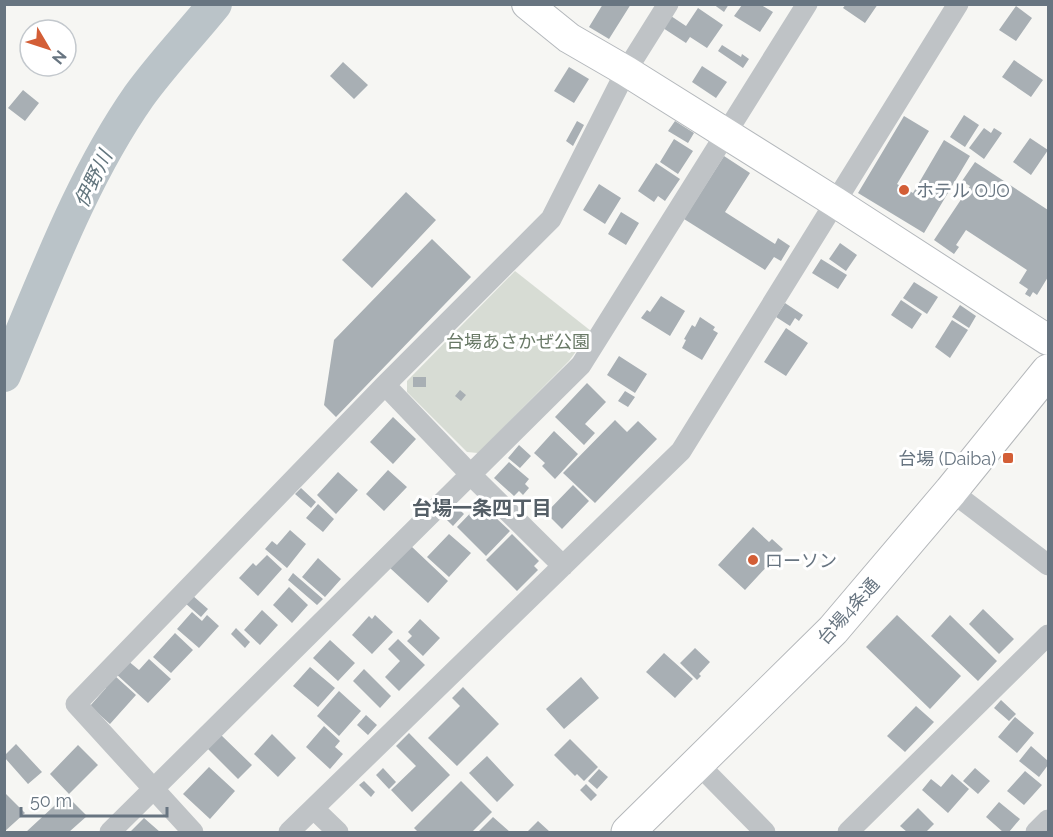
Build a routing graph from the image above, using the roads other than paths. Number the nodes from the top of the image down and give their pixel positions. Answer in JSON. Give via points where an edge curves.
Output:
{"nodes":[{"id":1,"x":527,"y":4,"type":"edge"},
{"id":2,"x":668,"y":4,"type":"edge"},
{"id":3,"x":807,"y":4,"type":"edge"},
{"id":4,"x":958,"y":4,"type":"edge"},
{"id":5,"x":626,"y":71,"type":"junction"},
{"id":6,"x":726,"y":135,"type":"junction"},
{"id":7,"x":835,"y":202,"type":"junction"},
{"id":8,"x":1048,"y":340,"type":"edge"},
{"id":9,"x":1048,"y":371,"type":"edge"},
{"id":10,"x":385,"y":385,"type":"junction"},
{"id":11,"x":472,"y":476,"type":"junction"},
{"id":12,"x":951,"y":491,"type":"junction"},
{"id":13,"x":1048,"y":565,"type":"edge"},
{"id":14,"x":563,"y":566,"type":"junction"},
{"id":15,"x":1048,"y":635,"type":"edge"},
{"id":16,"x":698,"y":764,"type":"junction"},
{"id":17,"x":154,"y":791,"type":"junction"},
{"id":18,"x":314,"y":809,"type":"junction"},
{"id":19,"x":1048,"y":820,"type":"edge"},
{"id":20,"x":110,"y":832,"type":"edge"},
{"id":21,"x":193,"y":832,"type":"edge"},
{"id":22,"x":289,"y":832,"type":"edge"},
{"id":23,"x":338,"y":832,"type":"edge"},
{"id":24,"x":628,"y":832,"type":"edge"},
{"id":25,"x":765,"y":832,"type":"edge"},
{"id":26,"x":848,"y":832,"type":"edge"},
{"id":27,"x":1036,"y":832,"type":"edge"}],
"edges":[{"from":1,"to":5,"type":"street","via":[[569,39]]},
{"from":2,"to":5,"type":"street"},
{"from":3,"to":6,"type":"street"},
{"from":4,"to":7,"type":"street"},
{"from":5,"to":6,"type":"street"},
{"from":5,"to":10,"type":"street","via":[[551,219]]},
{"from":6,"to":7,"type":"street"},
{"from":6,"to":11,"type":"street","via":[[581,365]]},
{"from":7,"to":8,"type":"street"},
{"from":7,"to":14,"type":"street","via":[[681,451]]},
{"from":9,"to":12,"type":"highway","name":"台場4条通"},
{"from":10,"to":11,"type":"street"},
{"from":10,"to":17,"type":"street","via":[[76,704]]},
{"from":11,"to":14,"type":"street"},
{"from":11,"to":17,"type":"street"},
{"from":12,"to":13,"type":"street"},
{"from":12,"to":16,"type":"highway","name":"台場4条通","via":[[833,630]]},
{"from":14,"to":18,"type":"street"},
{"from":15,"to":26,"type":"street"},
{"from":16,"to":24,"type":"highway","name":"台場4条通"},
{"from":16,"to":25,"type":"street"},
{"from":17,"to":20,"type":"street"},
{"from":17,"to":21,"type":"street"},
{"from":18,"to":22,"type":"street"},
{"from":18,"to":23,"type":"street"},
{"from":19,"to":27,"type":"street"}]}
